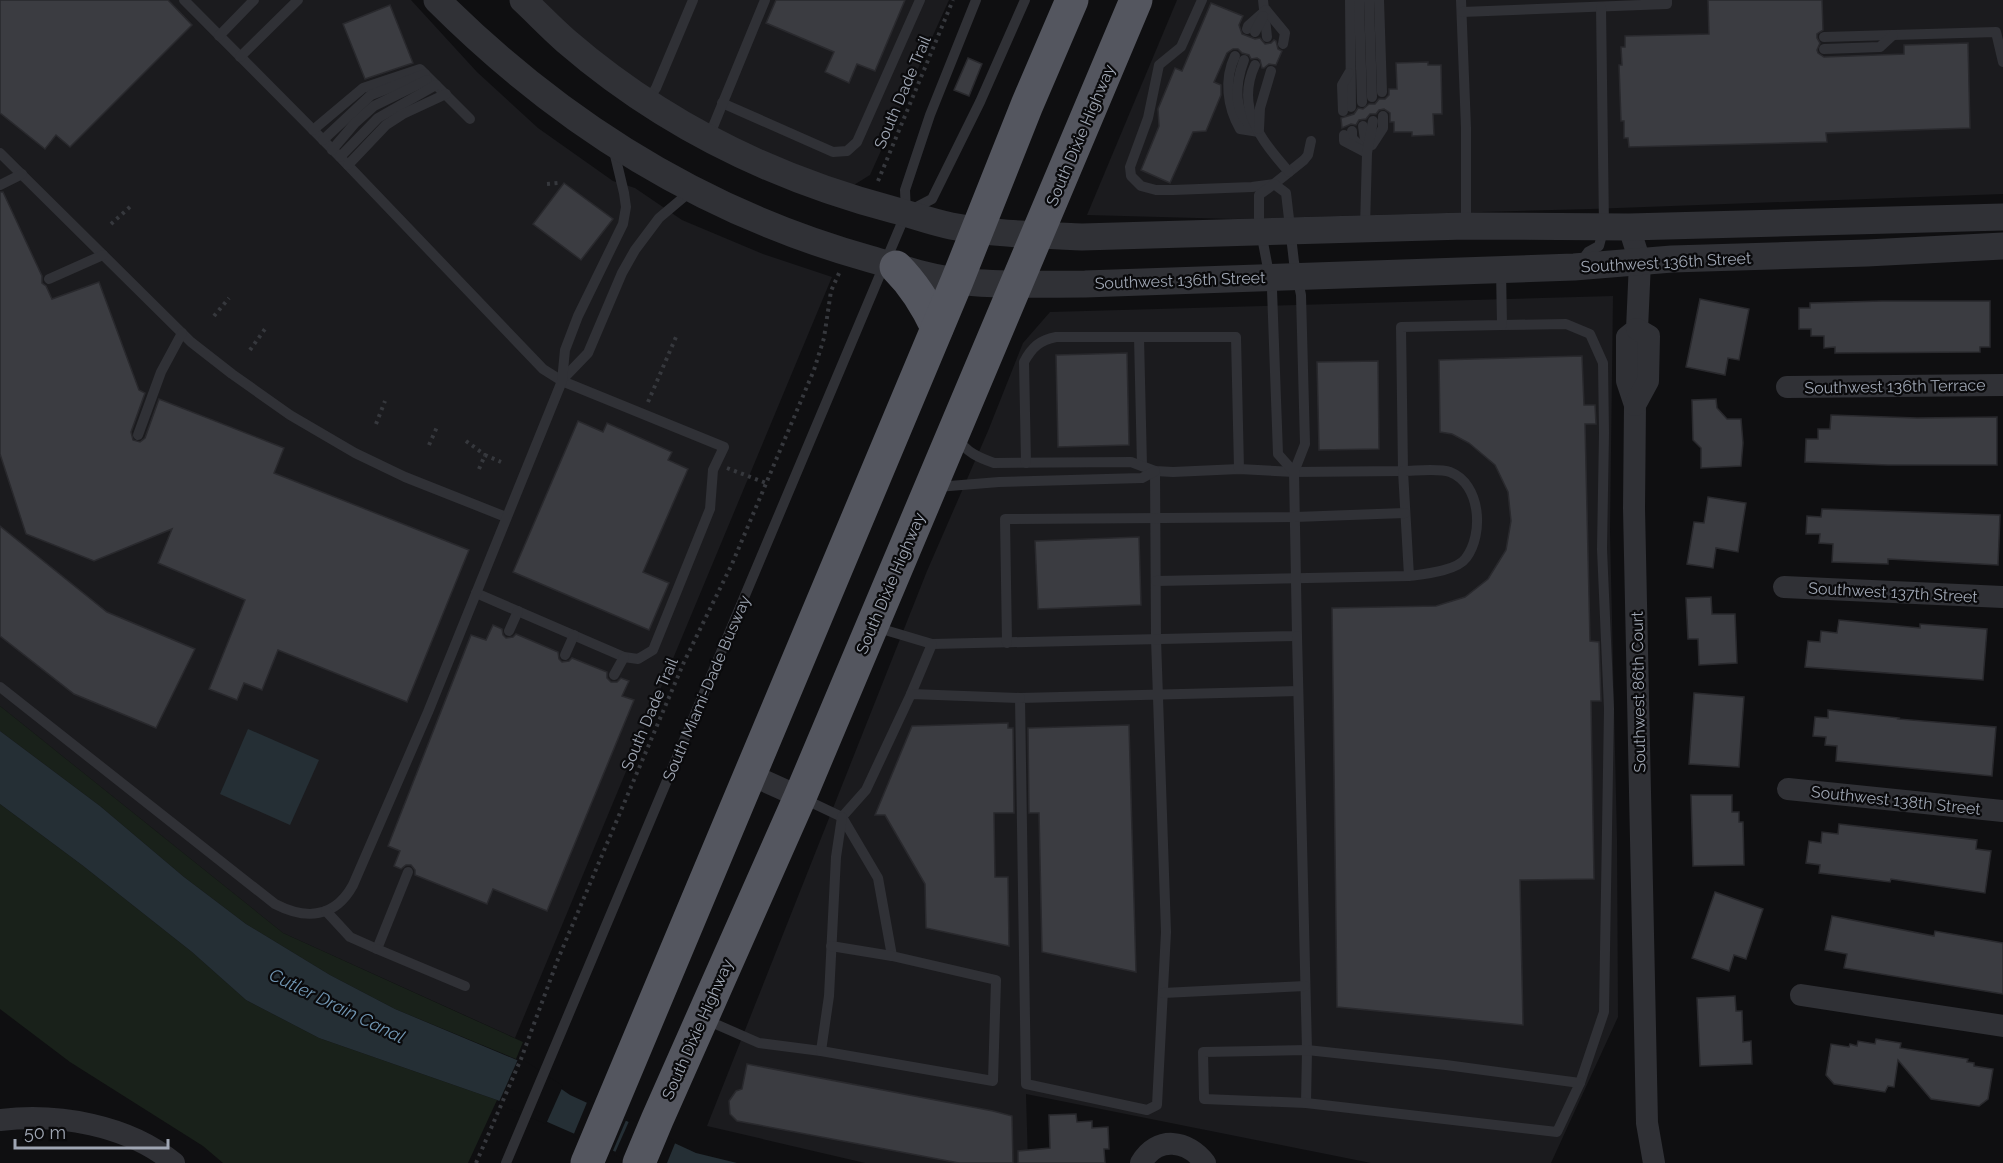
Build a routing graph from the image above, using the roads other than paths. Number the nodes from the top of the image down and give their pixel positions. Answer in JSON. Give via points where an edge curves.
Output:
{"nodes":[{"id":1,"x":183,"y":0,"type":"edge"},
{"id":2,"x":254,"y":0,"type":"edge"},
{"id":3,"x":298,"y":0,"type":"edge"},
{"id":4,"x":437,"y":0,"type":"edge"},
{"id":5,"x":523,"y":0,"type":"edge"},
{"id":6,"x":693,"y":0,"type":"edge"},
{"id":7,"x":765,"y":0,"type":"edge"},
{"id":8,"x":920,"y":0,"type":"edge"},
{"id":9,"x":976,"y":0,"type":"edge"},
{"id":10,"x":1025,"y":0,"type":"edge"},
{"id":11,"x":1072,"y":0,"type":"edge"},
{"id":12,"x":1136,"y":0,"type":"edge"},
{"id":13,"x":1202,"y":0,"type":"edge"},
{"id":14,"x":1350,"y":0,"type":"edge"},
{"id":15,"x":1359,"y":0,"type":"edge"},
{"id":16,"x":1369,"y":0,"type":"edge"},
{"id":17,"x":1379,"y":0,"type":"edge"},
{"id":18,"x":1461,"y":0,"type":"edge"},
{"id":19,"x":1667,"y":0,"type":"edge"},
{"id":20,"x":1264,"y":5,"type":"edge"},
{"id":21,"x":1601,"y":7,"type":"junction"},
{"id":22,"x":1461,"y":12,"type":"junction"},
{"id":23,"x":1251,"y":31,"type":"dead end"},
{"id":24,"x":1893,"y":35,"type":"junction"},
{"id":25,"x":219,"y":36,"type":"junction"},
{"id":26,"x":1267,"y":37,"type":"dead end"},
{"id":27,"x":1824,"y":37,"type":"dead end"},
{"id":28,"x":1283,"y":44,"type":"dead end"},
{"id":29,"x":1824,"y":49,"type":"dead end"},
{"id":30,"x":240,"y":57,"type":"junction"},
{"id":31,"x":1239,"y":58,"type":"dead end"},
{"id":32,"x":2003,"y":62,"type":"edge"},
{"id":33,"x":1255,"y":65,"type":"dead end"},
{"id":34,"x":1271,"y":71,"type":"dead end"},
{"id":35,"x":430,"y":79,"type":"junction"},
{"id":36,"x":446,"y":94,"type":"junction"},
{"id":37,"x":1372,"y":97,"type":"junction"},
{"id":38,"x":646,"y":101,"type":"junction"},
{"id":39,"x":722,"y":103,"type":"junction"},
{"id":40,"x":1347,"y":109,"type":"dead end"},
{"id":41,"x":470,"y":119,"type":"dead end"},
{"id":42,"x":313,"y":130,"type":"junction"},
{"id":43,"x":1258,"y":132,"type":"junction"},
{"id":44,"x":1348,"y":133,"type":"dead end"},
{"id":45,"x":708,"y":139,"type":"junction"},
{"id":46,"x":323,"y":140,"type":"junction"},
{"id":47,"x":1311,"y":141,"type":"dead end"},
{"id":48,"x":611,"y":143,"type":"junction"},
{"id":49,"x":0,"y":153,"type":"edge"},
{"id":50,"x":1367,"y":153,"type":"junction"},
{"id":51,"x":340,"y":157,"type":"junction"},
{"id":52,"x":1289,"y":172,"type":"junction"},
{"id":53,"x":22,"y":174,"type":"junction"},
{"id":54,"x":1274,"y":184,"type":"junction"},
{"id":55,"x":0,"y":185,"type":"edge"},
{"id":56,"x":692,"y":190,"type":"junction"},
{"id":57,"x":906,"y":213,"type":"junction"},
{"id":58,"x":2003,"y":217,"type":"edge"},
{"id":59,"x":1466,"y":226,"type":"junction"},
{"id":60,"x":1617,"y":227,"type":"junction"},
{"id":61,"x":1365,"y":228,"type":"junction"},
{"id":62,"x":977,"y":229,"type":"junction"},
{"id":63,"x":1262,"y":231,"type":"junction"},
{"id":64,"x":1289,"y":231,"type":"junction"},
{"id":65,"x":1038,"y":236,"type":"junction"},
{"id":66,"x":2003,"y":246,"type":"edge"},
{"id":67,"x":103,"y":255,"type":"junction"},
{"id":68,"x":1640,"y":262,"type":"junction"},
{"id":69,"x":890,"y":265,"type":"junction"},
{"id":70,"x":1577,"y":267,"type":"junction"},
{"id":71,"x":1501,"y":270,"type":"junction"},
{"id":72,"x":1297,"y":276,"type":"junction"},
{"id":73,"x":1270,"y":277,"type":"junction"},
{"id":74,"x":49,"y":279,"type":"dead end"},
{"id":75,"x":957,"y":281,"type":"junction"},
{"id":76,"x":1016,"y":284,"type":"junction"},
{"id":77,"x":1502,"y":325,"type":"junction"},
{"id":78,"x":937,"y":328,"type":"junction"},
{"id":79,"x":182,"y":333,"type":"junction"},
{"id":80,"x":1139,"y":337,"type":"junction"},
{"id":81,"x":562,"y":381,"type":"junction"},
{"id":82,"x":2003,"y":385,"type":"edge"},
{"id":83,"x":1787,"y":387,"type":"dead end"},
{"id":84,"x":954,"y":430,"type":"junction"},
{"id":85,"x":138,"y":435,"type":"dead end"},
{"id":86,"x":1026,"y":463,"type":"junction"},
{"id":87,"x":1142,"y":466,"type":"junction"},
{"id":88,"x":1239,"y":470,"type":"junction"},
{"id":89,"x":1155,"y":471,"type":"junction"},
{"id":90,"x":1403,"y":471,"type":"junction"},
{"id":91,"x":1294,"y":472,"type":"junction"},
{"id":92,"x":930,"y":488,"type":"junction"},
{"id":93,"x":1405,"y":513,"type":"junction"},
{"id":94,"x":1156,"y":517,"type":"junction"},
{"id":95,"x":1295,"y":517,"type":"junction"},
{"id":96,"x":506,"y":518,"type":"junction"},
{"id":97,"x":1409,"y":576,"type":"junction"},
{"id":98,"x":1296,"y":578,"type":"junction"},
{"id":99,"x":1156,"y":581,"type":"junction"},
{"id":100,"x":1784,"y":587,"type":"dead end"},
{"id":101,"x":476,"y":592,"type":"junction"},
{"id":102,"x":2003,"y":597,"type":"edge"},
{"id":103,"x":518,"y":611,"type":"junction"},
{"id":104,"x":872,"y":626,"type":"junction"},
{"id":105,"x":509,"y":632,"type":"dead end"},
{"id":106,"x":574,"y":635,"type":"junction"},
{"id":107,"x":1297,"y":636,"type":"junction"},
{"id":108,"x":1156,"y":639,"type":"junction"},
{"id":109,"x":1007,"y":643,"type":"junction"},
{"id":110,"x":932,"y":644,"type":"junction"},
{"id":111,"x":565,"y":655,"type":"dead end"},
{"id":112,"x":624,"y":657,"type":"junction"},
{"id":113,"x":614,"y":675,"type":"dead end"},
{"id":114,"x":0,"y":687,"type":"edge"},
{"id":115,"x":1298,"y":691,"type":"junction"},
{"id":116,"x":911,"y":694,"type":"junction"},
{"id":117,"x":1158,"y":694,"type":"junction"},
{"id":118,"x":1020,"y":698,"type":"junction"},
{"id":119,"x":749,"y":774,"type":"junction"},
{"id":120,"x":1788,"y":789,"type":"dead end"},
{"id":121,"x":800,"y":797,"type":"junction"},
{"id":122,"x":2003,"y":811,"type":"edge"},
{"id":123,"x":842,"y":817,"type":"junction"},
{"id":124,"x":408,"y":872,"type":"dead end"},
{"id":125,"x":326,"y":911,"type":"junction"},
{"id":126,"x":831,"y":946,"type":"junction"},
{"id":127,"x":377,"y":949,"type":"junction"},
{"id":128,"x":892,"y":956,"type":"junction"},
{"id":129,"x":465,"y":986,"type":"dead end"},
{"id":130,"x":1305,"y":986,"type":"junction"},
{"id":131,"x":1163,"y":993,"type":"junction"},
{"id":132,"x":1801,"y":995,"type":"dead end"},
{"id":133,"x":702,"y":1018,"type":"junction"},
{"id":134,"x":2003,"y":1026,"type":"edge"},
{"id":135,"x":1307,"y":1050,"type":"junction"},
{"id":136,"x":820,"y":1051,"type":"junction"},
{"id":137,"x":1580,"y":1083,"type":"junction"},
{"id":138,"x":1306,"y":1103,"type":"junction"},
{"id":139,"x":0,"y":1120,"type":"edge"},
{"id":140,"x":589,"y":1160,"type":"edge"},
{"id":141,"x":174,"y":1163,"type":"edge"},
{"id":142,"x":506,"y":1163,"type":"edge"},
{"id":143,"x":639,"y":1163,"type":"edge"},
{"id":144,"x":1140,"y":1163,"type":"edge"},
{"id":145,"x":1205,"y":1163,"type":"edge"},
{"id":146,"x":1654,"y":1163,"type":"edge"}],
"edges":[{"from":1,"to":25,"type":"lane"},
{"from":2,"to":25,"type":"lane"},
{"from":3,"to":30,"type":"lane"},
{"from":4,"to":48,"type":"street","name":"Southwest 136th Street","via":[[477,40]]},
{"from":5,"to":38,"type":"street","name":"Southwest 136th Street","via":[[566,41]]},
{"from":6,"to":38,"type":"lane","via":[[656,88]]},
{"from":7,"to":39,"type":"lane"},
{"from":8,"to":39,"type":"lane","via":[[857,142],[847,151],[833,152]]},
{"from":9,"to":57,"type":"lane","name":"South Miami-Dade Busway","via":[[904,190]]},
{"from":10,"to":57,"type":"lane","via":[[932,199]]},
{"from":11,"to":62,"type":"highway"},
{"from":12,"to":65,"type":"highway","name":"South Dixie Highway"},
{"from":13,"to":54,"type":"lane","via":[[1181,47],[1159,65],[1148,118],[1130,167],[1131,176],[1141,186],[1156,190]]},
{"from":14,"to":40,"type":"lane"},
{"from":15,"to":37,"type":"lane"},
{"from":16,"to":37,"type":"lane"},
{"from":17,"to":37,"type":"lane"},
{"from":18,"to":22,"type":"lane"},
{"from":19,"to":21,"type":"lane","via":[[1667,4]]},
{"from":20,"to":23,"type":"lane","via":[[1248,26]]},
{"from":20,"to":26,"type":"lane"},
{"from":20,"to":28,"type":"lane","via":[[1285,33]]},
{"from":21,"to":22,"type":"lane"},
{"from":21,"to":60,"type":"lane"},
{"from":22,"to":59,"type":"lane"},
{"from":24,"to":27,"type":"lane"},
{"from":24,"to":29,"type":"lane","via":[[1880,47]]},
{"from":24,"to":32,"type":"lane","via":[[1996,32]]},
{"from":25,"to":30,"type":"lane"},
{"from":30,"to":42,"type":"lane"},
{"from":31,"to":43,"type":"lane","via":[[1237,94],[1242,114]]},
{"from":33,"to":43,"type":"lane","via":[[1247,96]]},
{"from":34,"to":43,"type":"lane","via":[[1260,108]]},
{"from":35,"to":36,"type":"lane"},
{"from":35,"to":42,"type":"lane","via":[[420,69],[372,84]]},
{"from":35,"to":46,"type":"lane","via":[[370,95]]},
{"from":35,"to":51,"type":"lane","via":[[378,118]]},
{"from":36,"to":41,"type":"lane"},
{"from":36,"to":51,"type":"lane","via":[[403,114]]},
{"from":38,"to":45,"type":"street","name":"Southwest 136th Street"},
{"from":39,"to":45,"type":"lane"},
{"from":42,"to":46,"type":"lane"},
{"from":43,"to":52,"type":"lane"},
{"from":44,"to":50,"type":"lane","via":[[1344,141]]},
{"from":45,"to":57,"type":"street","name":"Southwest 136th Street","via":[[811,185]]},
{"from":46,"to":51,"type":"lane"},
{"from":47,"to":52,"type":"lane","via":[[1308,155]]},
{"from":48,"to":56,"type":"street","name":"Southwest 136th Street"},
{"from":48,"to":81,"type":"lane","via":[[624,193],[623,224],[578,316],[566,350]]},
{"from":49,"to":53,"type":"lane"},
{"from":50,"to":50,"type":"lane","via":[[1383,128],[1373,121]]},
{"from":50,"to":61,"type":"lane"},
{"from":51,"to":81,"type":"lane","via":[[543,369]]},
{"from":52,"to":54,"type":"lane"},
{"from":53,"to":55,"type":"lane"},
{"from":53,"to":67,"type":"lane"},
{"from":54,"to":63,"type":"lane","via":[[1259,195]]},
{"from":54,"to":64,"type":"lane","via":[[1286,193]]},
{"from":56,"to":69,"type":"street","name":"Southwest 136th Street","via":[[791,234]]},
{"from":56,"to":81,"type":"lane","via":[[659,218],[635,250],[588,353]]},
{"from":57,"to":62,"type":"street","name":"Southwest 136th Street"},
{"from":57,"to":69,"type":"lane","name":"South Miami-Dade Busway"},
{"from":58,"to":60,"type":"street","name":"Southwest 136th Street"},
{"from":59,"to":60,"type":"street","name":"Southwest 136th Street"},
{"from":59,"to":61,"type":"street","name":"Southwest 136th Street"},
{"from":60,"to":68,"type":"street"},
{"from":60,"to":70,"type":"lane"},
{"from":61,"to":64,"type":"street","name":"Southwest 136th Street"},
{"from":62,"to":65,"type":"street","name":"Southwest 136th Street"},
{"from":62,"to":75,"type":"highway"},
{"from":63,"to":64,"type":"street","name":"Southwest 136th Street"},
{"from":63,"to":65,"type":"street","name":"Southwest 136th Street"},
{"from":63,"to":73,"type":"lane"},
{"from":64,"to":72,"type":"lane"},
{"from":65,"to":76,"type":"highway","name":"South Dixie Highway"},
{"from":66,"to":68,"type":"street","name":"Southwest 136th Street"},
{"from":67,"to":74,"type":"lane"},
{"from":67,"to":79,"type":"lane"},
{"from":68,"to":70,"type":"street","name":"Southwest 136th Street"},
{"from":68,"to":146,"type":"street","name":"Southwest 86th Court","via":[[1637,329],[1649,336],[1648,381],[1635,405],[1634,508],[1647,1123]]},
{"from":69,"to":75,"type":"street","name":"Southwest 136th Street"},
{"from":69,"to":78,"type":"highway","via":[[912,282]]},
{"from":69,"to":142,"type":"lane","name":"South Miami-Dade Busway"},
{"from":70,"to":71,"type":"street","name":"Southwest 136th Street"},
{"from":71,"to":72,"type":"street","name":"Southwest 136th Street"},
{"from":71,"to":77,"type":"lane"},
{"from":72,"to":73,"type":"street","name":"Southwest 136th Street"},
{"from":72,"to":91,"type":"lane","via":[[1302,295],[1305,444]]},
{"from":73,"to":76,"type":"street","name":"Southwest 136th Street"},
{"from":73,"to":91,"type":"lane","via":[[1278,454]]},
{"from":75,"to":76,"type":"street","name":"Southwest 136th Street"},
{"from":75,"to":78,"type":"highway"},
{"from":76,"to":84,"type":"highway","name":"South Dixie Highway"},
{"from":77,"to":90,"type":"lane","via":[[1401,327]]},
{"from":77,"to":137,"type":"lane","via":[[1566,324],[1590,334],[1602,363],[1602,549],[1609,709],[1604,1012]]},
{"from":78,"to":119,"type":"highway"},
{"from":79,"to":85,"type":"lane","via":[[161,372]]},
{"from":79,"to":96,"type":"lane","via":[[232,374],[322,435],[405,477]]},
{"from":80,"to":86,"type":"lane","via":[[1056,337],[1038,343],[1029,352],[1024,362]]},
{"from":80,"to":87,"type":"lane"},
{"from":80,"to":88,"type":"lane","via":[[1236,337]]},
{"from":81,"to":96,"type":"lane"},
{"from":81,"to":112,"type":"lane","via":[[724,447],[713,470],[710,509],[653,650],[638,659]]},
{"from":82,"to":83,"type":"street","name":"Southwest 136th Terrace"},
{"from":84,"to":86,"type":"lane","via":[[962,445],[978,457],[994,463]]},
{"from":84,"to":92,"type":"highway","name":"South Dixie Highway"},
{"from":86,"to":87,"type":"lane","via":[[1131,462]]},
{"from":87,"to":89,"type":"lane"},
{"from":88,"to":89,"type":"lane"},
{"from":88,"to":91,"type":"lane"},
{"from":89,"to":92,"type":"lane","via":[[1142,478]]},
{"from":89,"to":94,"type":"lane"},
{"from":90,"to":91,"type":"lane"},
{"from":90,"to":93,"type":"lane"},
{"from":90,"to":97,"type":"lane","via":[[1449,472],[1464,481],[1477,514],[1476,537],[1466,560],[1442,572]]},
{"from":91,"to":95,"type":"lane"},
{"from":92,"to":104,"type":"highway","name":"South Dixie Highway"},
{"from":93,"to":95,"type":"lane"},
{"from":93,"to":97,"type":"lane"},
{"from":94,"to":95,"type":"lane"},
{"from":94,"to":99,"type":"lane"},
{"from":94,"to":109,"type":"lane","via":[[1005,519]]},
{"from":95,"to":98,"type":"lane"},
{"from":96,"to":101,"type":"lane"},
{"from":97,"to":98,"type":"lane"},
{"from":98,"to":99,"type":"lane"},
{"from":98,"to":107,"type":"lane"},
{"from":99,"to":108,"type":"lane"},
{"from":100,"to":102,"type":"street","name":"Southwest 137th Street"},
{"from":101,"to":103,"type":"lane"},
{"from":101,"to":125,"type":"lane","via":[[353,885],[343,900]]},
{"from":103,"to":105,"type":"lane"},
{"from":103,"to":106,"type":"lane"},
{"from":104,"to":110,"type":"lane"},
{"from":104,"to":121,"type":"highway","name":"South Dixie Highway"},
{"from":106,"to":111,"type":"lane"},
{"from":106,"to":112,"type":"lane"},
{"from":107,"to":108,"type":"lane"},
{"from":107,"to":115,"type":"lane"},
{"from":108,"to":109,"type":"lane"},
{"from":108,"to":117,"type":"lane"},
{"from":109,"to":110,"type":"lane"},
{"from":110,"to":116,"type":"lane"},
{"from":112,"to":113,"type":"lane"},
{"from":114,"to":125,"type":"lane","via":[[275,904],[301,914]]},
{"from":115,"to":117,"type":"lane"},
{"from":115,"to":130,"type":"lane"},
{"from":116,"to":118,"type":"lane"},
{"from":116,"to":123,"type":"lane","via":[[866,790]]},
{"from":117,"to":118,"type":"lane"},
{"from":117,"to":131,"type":"lane","via":[[1166,932]]},
{"from":118,"to":131,"type":"lane","via":[[1026,1084],[1147,1110],[1157,1105]]},
{"from":119,"to":121,"type":"street"},
{"from":119,"to":140,"type":"highway"},
{"from":120,"to":122,"type":"street","name":"Southwest 138th Street"},
{"from":121,"to":123,"type":"lane"},
{"from":121,"to":133,"type":"highway","name":"South Dixie Highway"},
{"from":123,"to":126,"type":"lane"},
{"from":123,"to":128,"type":"lane","via":[[878,878]]},
{"from":124,"to":127,"type":"lane"},
{"from":125,"to":127,"type":"lane","via":[[350,938]]},
{"from":126,"to":128,"type":"lane"},
{"from":126,"to":136,"type":"lane","via":[[829,996]]},
{"from":127,"to":129,"type":"lane"},
{"from":128,"to":136,"type":"lane","via":[[996,980],[993,1081]]},
{"from":130,"to":131,"type":"lane"},
{"from":130,"to":135,"type":"lane"},
{"from":132,"to":134,"type":"street"},
{"from":133,"to":136,"type":"lane","via":[[759,1043]]},
{"from":133,"to":143,"type":"highway","name":"South Dixie Highway"},
{"from":135,"to":137,"type":"lane"},
{"from":135,"to":138,"type":"lane"},
{"from":135,"to":138,"type":"lane","via":[[1203,1052],[1204,1100]]},
{"from":137,"to":138,"type":"lane","via":[[1557,1132]]},
{"from":139,"to":141,"type":"street","via":[[30,1118],[90,1124],[128,1136]]},
{"from":144,"to":145,"type":"street","via":[[1150,1151],[1174,1143],[1197,1153]]}]}
